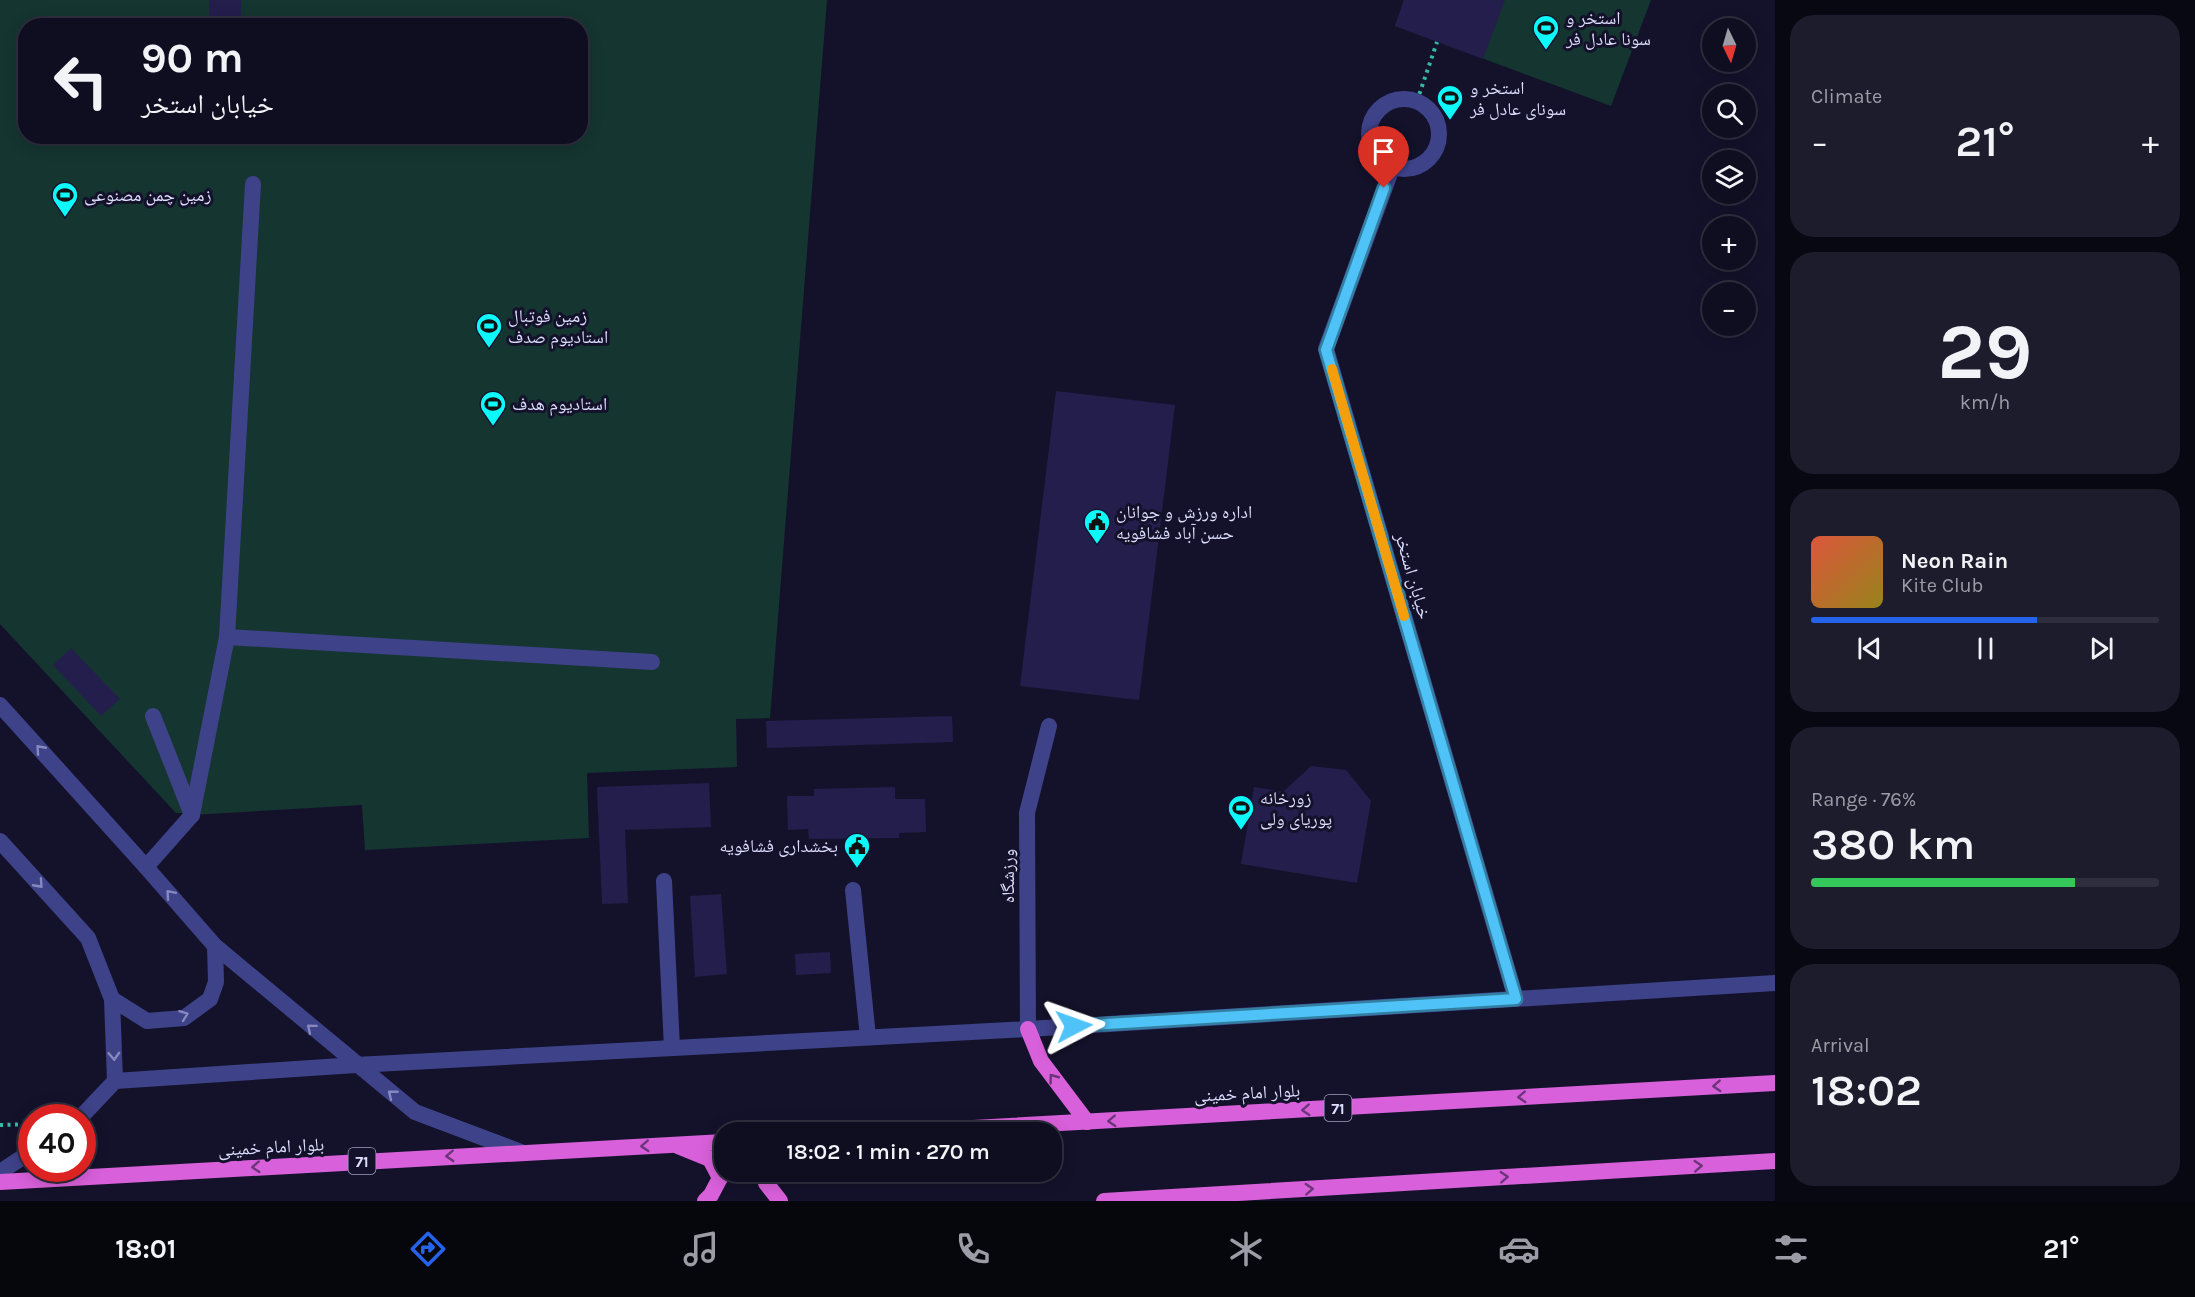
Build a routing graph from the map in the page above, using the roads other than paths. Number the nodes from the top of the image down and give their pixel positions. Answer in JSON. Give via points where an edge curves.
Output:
{"nodes":[{"id":1,"x":1392,"y":168,"type":"junction"},
{"id":2,"x":253,"y":184,"type":"dead end"},
{"id":3,"x":227,"y":637,"type":"junction"},
{"id":4,"x":652,"y":662,"type":"dead end"},
{"id":5,"x":0,"y":705,"type":"edge"},
{"id":6,"x":153,"y":716,"type":"dead end"},
{"id":7,"x":1049,"y":726,"type":"dead end"},
{"id":8,"x":192,"y":815,"type":"junction"},
{"id":9,"x":0,"y":841,"type":"edge"},
{"id":10,"x":146,"y":867,"type":"junction"},
{"id":11,"x":664,"y":881,"type":"dead end"},
{"id":12,"x":853,"y":890,"type":"dead end"},
{"id":13,"x":215,"y":946,"type":"junction"},
{"id":14,"x":1775,"y":983,"type":"edge"},
{"id":15,"x":112,"y":999,"type":"junction"},
{"id":16,"x":1516,"y":999,"type":"junction"},
{"id":17,"x":1028,"y":1029,"type":"junction"},
{"id":18,"x":868,"y":1037,"type":"junction"},
{"id":19,"x":672,"y":1048,"type":"junction"},
{"id":20,"x":356,"y":1065,"type":"junction"},
{"id":21,"x":116,"y":1081,"type":"junction"},
{"id":22,"x":1775,"y":1083,"type":"edge"},
{"id":23,"x":94,"y":1104,"type":"edge"},
{"id":24,"x":1087,"y":1122,"type":"junction"},
{"id":25,"x":1062,"y":1123,"type":"edge"},
{"id":26,"x":714,"y":1142,"type":"edge"},
{"id":27,"x":674,"y":1144,"type":"junction"},
{"id":28,"x":521,"y":1152,"type":"junction"},
{"id":29,"x":18,"y":1160,"type":"edge"},
{"id":30,"x":1775,"y":1161,"type":"edge"},
{"id":31,"x":0,"y":1172,"type":"edge"},
{"id":32,"x":0,"y":1182,"type":"edge"},
{"id":33,"x":766,"y":1182,"type":"edge"},
{"id":34,"x":705,"y":1201,"type":"edge"},
{"id":35,"x":780,"y":1201,"type":"edge"},
{"id":36,"x":1104,"y":1201,"type":"edge"}],
"edges":[{"from":1,"to":1,"type":"street","via":[[1372,151],[1370,122],[1389,102],[1417,101],[1437,122],[1436,150],[1423,165],[1404,170]]},
{"from":1,"to":16,"type":"street","name":"خیابان استخر","via":[[1326,350]]},
{"from":2,"to":3,"type":"street"},
{"from":3,"to":4,"type":"street"},
{"from":3,"to":8,"type":"street"},
{"from":10,"to":5,"type":"street","one_way":true},
{"from":6,"to":8,"type":"street"},
{"from":7,"to":17,"type":"street","name":"ورزشگاه","via":[[1027,813]]},
{"from":8,"to":10,"type":"street"},
{"from":9,"to":15,"type":"street","one_way":true,"via":[[88,938]]},
{"from":13,"to":10,"type":"street","one_way":true},
{"from":11,"to":19,"type":"street"},
{"from":12,"to":18,"type":"street"},
{"from":15,"to":13,"type":"street","one_way":true,"via":[[147,1021],[184,1018],[210,999],[216,982]]},
{"from":20,"to":13,"type":"street","one_way":true},
{"from":14,"to":16,"type":"street"},
{"from":15,"to":21,"type":"street","one_way":true},
{"from":16,"to":17,"type":"street"},
{"from":17,"to":18,"type":"street"},
{"from":24,"to":17,"type":"highway","one_way":true,"via":[[1041,1061]]},
{"from":18,"to":19,"type":"street"},
{"from":19,"to":20,"type":"street"},
{"from":20,"to":21,"type":"street"},
{"from":28,"to":20,"type":"street","one_way":true,"via":[[415,1112]]},
{"from":21,"to":23,"type":"street"},
{"from":22,"to":24,"type":"highway","name":"بلوار امام خمینی","number":"71","one_way":true},
{"from":24,"to":25,"type":"highway","name":"بلوار امام خمینی","number":"71"},
{"from":26,"to":27,"type":"highway","name":"بلوار امام خمینی","number":"71"},
{"from":27,"to":28,"type":"highway","name":"بلوار امام خمینی","number":"71","one_way":true},
{"from":27,"to":34,"type":"highway","via":[[710,1159],[720,1178]]},
{"from":28,"to":32,"type":"highway","name":"بلوار امام خمینی","number":"71","one_way":true},
{"from":29,"to":31,"type":"street"},
{"from":36,"to":30,"type":"highway","one_way":true},
{"from":33,"to":35,"type":"highway"}]}
